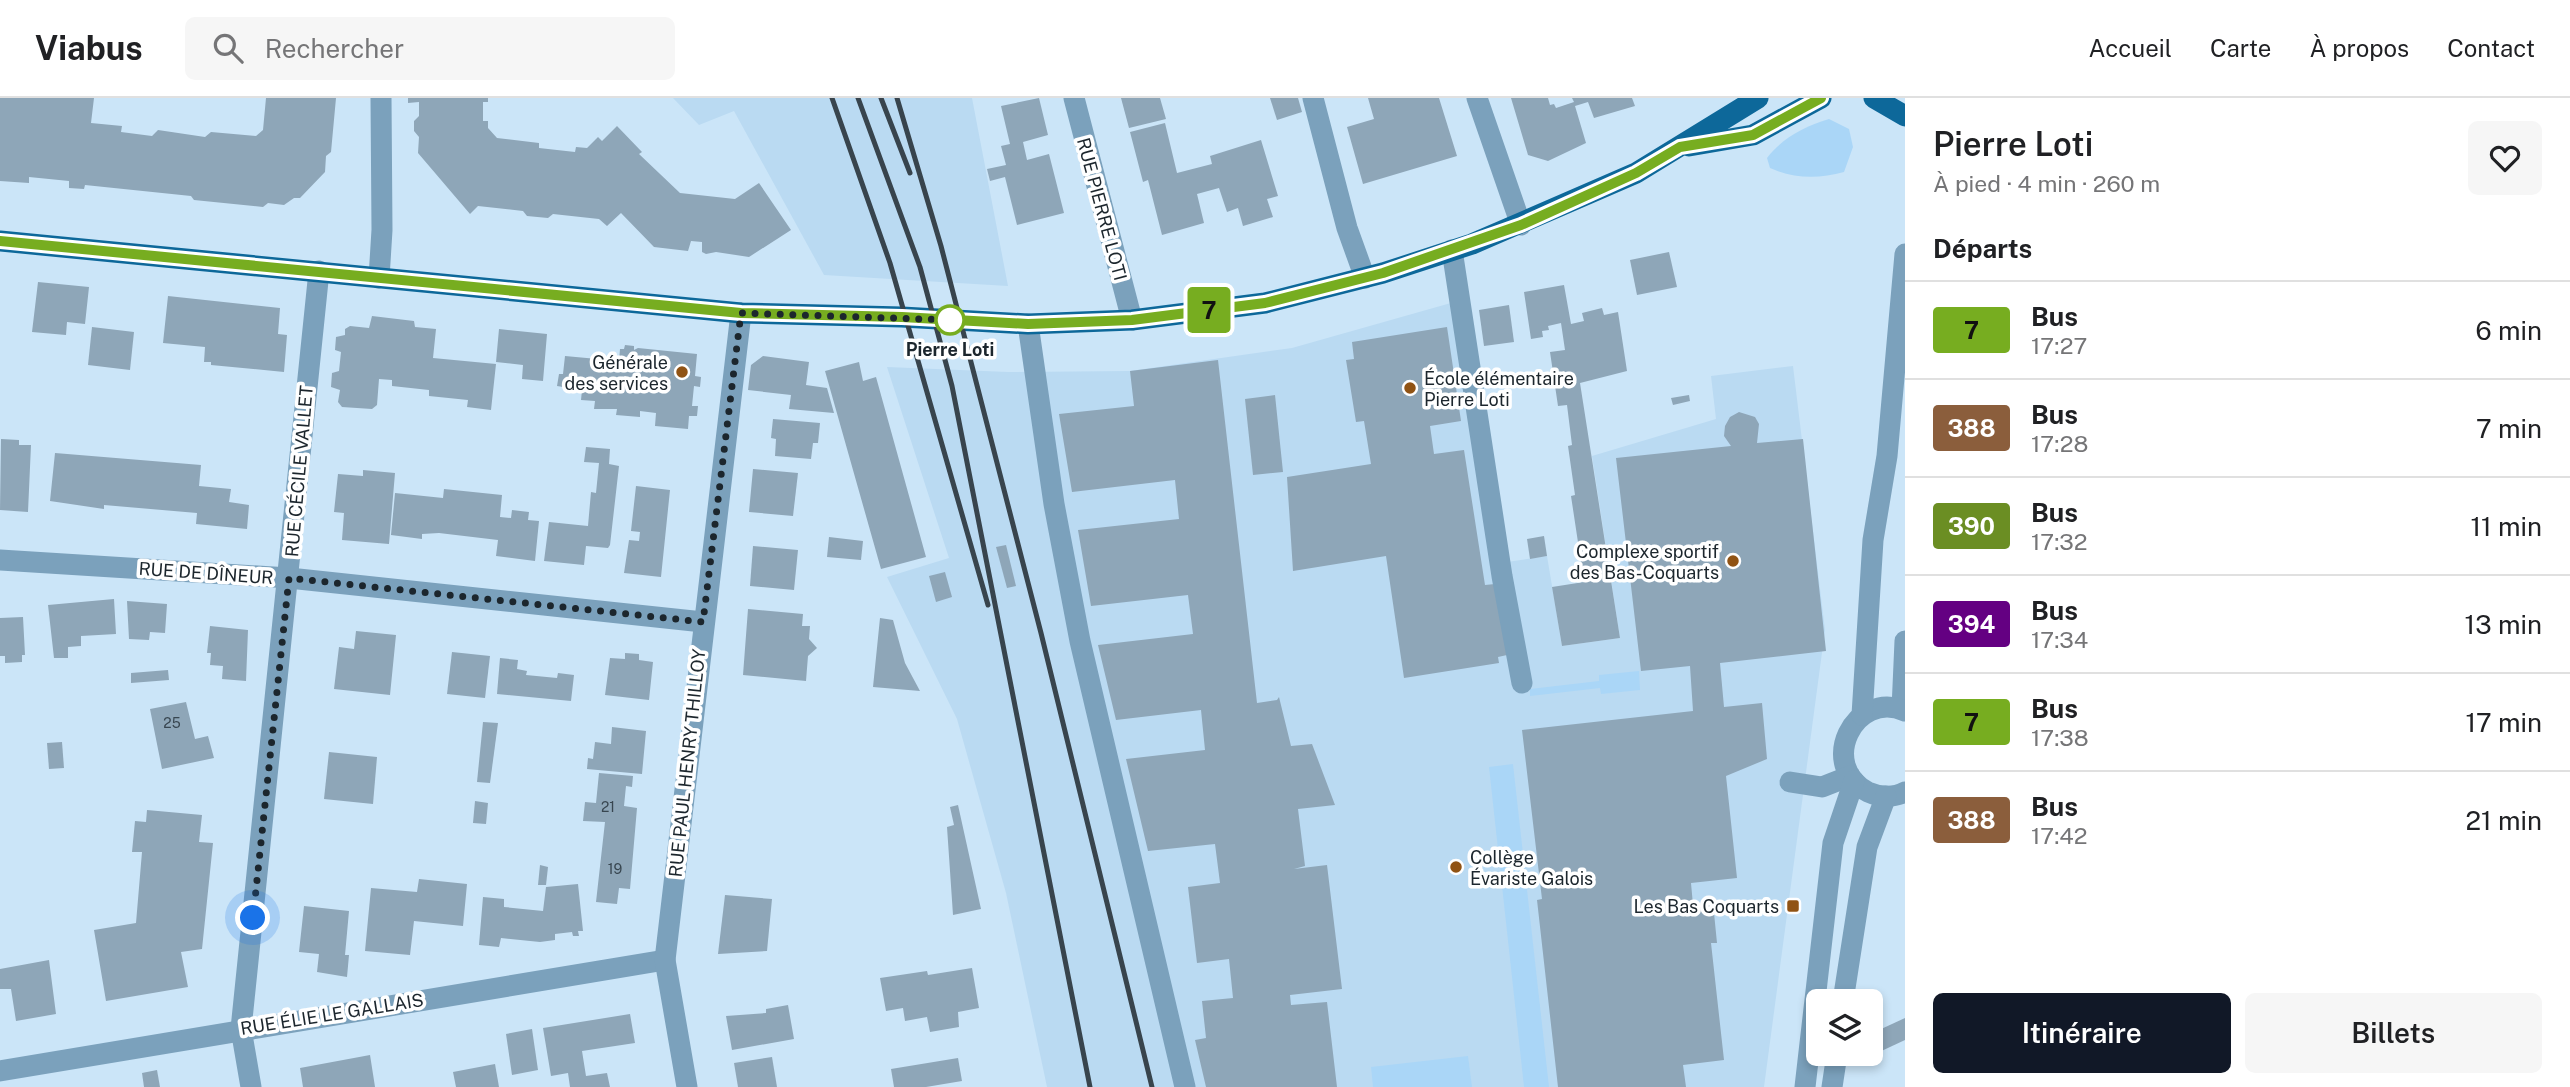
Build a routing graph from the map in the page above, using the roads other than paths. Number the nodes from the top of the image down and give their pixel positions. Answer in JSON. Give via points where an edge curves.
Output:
{"nodes":[{"id":1,"x":381,"y":98,"type":"edge"},
{"id":2,"x":1074,"y":98,"type":"edge"},
{"id":3,"x":1313,"y":98,"type":"edge"},
{"id":4,"x":1478,"y":98,"type":"edge"},
{"id":5,"x":1758,"y":98,"type":"edge"},
{"id":6,"x":1821,"y":98,"type":"edge"},
{"id":7,"x":1874,"y":98,"type":"edge"},
{"id":8,"x":1905,"y":116,"type":"edge"},
{"id":9,"x":1680,"y":147,"type":"junction"},
{"id":10,"x":1521,"y":225,"type":"junction"},
{"id":11,"x":0,"y":242,"type":"edge"},
{"id":12,"x":1452,"y":250,"type":"junction"},
{"id":13,"x":1905,"y":254,"type":"edge"},
{"id":14,"x":319,"y":271,"type":"junction"},
{"id":15,"x":379,"y":278,"type":"junction"},
{"id":16,"x":1365,"y":278,"type":"junction"},
{"id":17,"x":741,"y":313,"type":"junction"},
{"id":18,"x":1132,"y":320,"type":"junction"},
{"id":19,"x":1028,"y":324,"type":"junction"},
{"id":20,"x":0,"y":560,"type":"edge"},
{"id":21,"x":289,"y":578,"type":"junction"},
{"id":22,"x":703,"y":622,"type":"junction"},
{"id":23,"x":1905,"y":641,"type":"edge"},
{"id":24,"x":1522,"y":682,"type":"dead end"},
{"id":25,"x":1903,"y":710,"type":"edge"},
{"id":26,"x":1862,"y":715,"type":"junction"},
{"id":27,"x":1852,"y":778,"type":"junction"},
{"id":28,"x":1790,"y":782,"type":"dead end"},
{"id":29,"x":1895,"y":794,"type":"edge"},
{"id":30,"x":665,"y":960,"type":"junction"},
{"id":31,"x":1845,"y":989,"type":"edge"},
{"id":32,"x":241,"y":1029,"type":"junction"},
{"id":33,"x":1835,"y":1066,"type":"edge"},
{"id":34,"x":0,"y":1071,"type":"edge"},
{"id":35,"x":251,"y":1087,"type":"edge"},
{"id":36,"x":687,"y":1087,"type":"edge"},
{"id":37,"x":1185,"y":1087,"type":"edge"},
{"id":38,"x":1805,"y":1087,"type":"edge"},
{"id":39,"x":1832,"y":1087,"type":"edge"}],
"edges":[{"from":1,"to":15,"type":"street"},
{"from":2,"to":18,"type":"street","name":"RUE PIERRE LOTI"},
{"from":3,"to":16,"type":"street"},
{"from":4,"to":10,"type":"street"},
{"from":5,"to":9,"type":"main road"},
{"from":6,"to":9,"type":"main road","via":[[1753,135]]},
{"from":7,"to":8,"type":"main road"},
{"from":9,"to":10,"type":"main road","via":[[1636,173]]},
{"from":10,"to":12,"type":"main road"},
{"from":11,"to":14,"type":"main road"},
{"from":12,"to":16,"type":"main road"},
{"from":12,"to":24,"type":"street"},
{"from":13,"to":26,"type":"street","via":[[1887,456],[1873,540]]},
{"from":14,"to":15,"type":"main road"},
{"from":14,"to":21,"type":"street","name":"RUE CÉCILE VALLET"},
{"from":15,"to":17,"type":"main road"},
{"from":16,"to":18,"type":"main road","via":[[1265,303]]},
{"from":17,"to":19,"type":"main road"},
{"from":17,"to":22,"type":"street","name":"RUE PAUL HENRY THILLOY"},
{"from":18,"to":19,"type":"main road"},
{"from":19,"to":37,"type":"street","via":[[1080,641]]},
{"from":20,"to":21,"type":"street","name":"RUE DE DÎNEUR"},
{"from":21,"to":22,"type":"street","name":"RUE DE DÎNEUR"},
{"from":21,"to":32,"type":"street","name":"RUE CÉCILE VALLET"},
{"from":22,"to":30,"type":"street","name":"RUE PAUL HENRY THILLOY"},
{"from":23,"to":25,"type":"street"},
{"from":25,"to":26,"type":"street","via":[[1874,709]]},
{"from":26,"to":27,"type":"street","via":[[1845,736],[1844,763]]},
{"from":27,"to":28,"type":"street","via":[[1822,787]]},
{"from":27,"to":29,"type":"street","via":[[1874,794]]},
{"from":27,"to":38,"type":"street","via":[[1833,843]]},
{"from":29,"to":31,"type":"street","via":[[1867,847]]},
{"from":30,"to":32,"type":"street","name":"RUE ÉLIE LE GALLAIS"},
{"from":30,"to":36,"type":"street","name":"RUE PAUL HENRY THILLOY"},
{"from":32,"to":34,"type":"street","name":"RUE ÉLIE LE GALLAIS"},
{"from":32,"to":35,"type":"street","name":"RUE CÉCILE VALLET"},
{"from":33,"to":39,"type":"street"}]}
